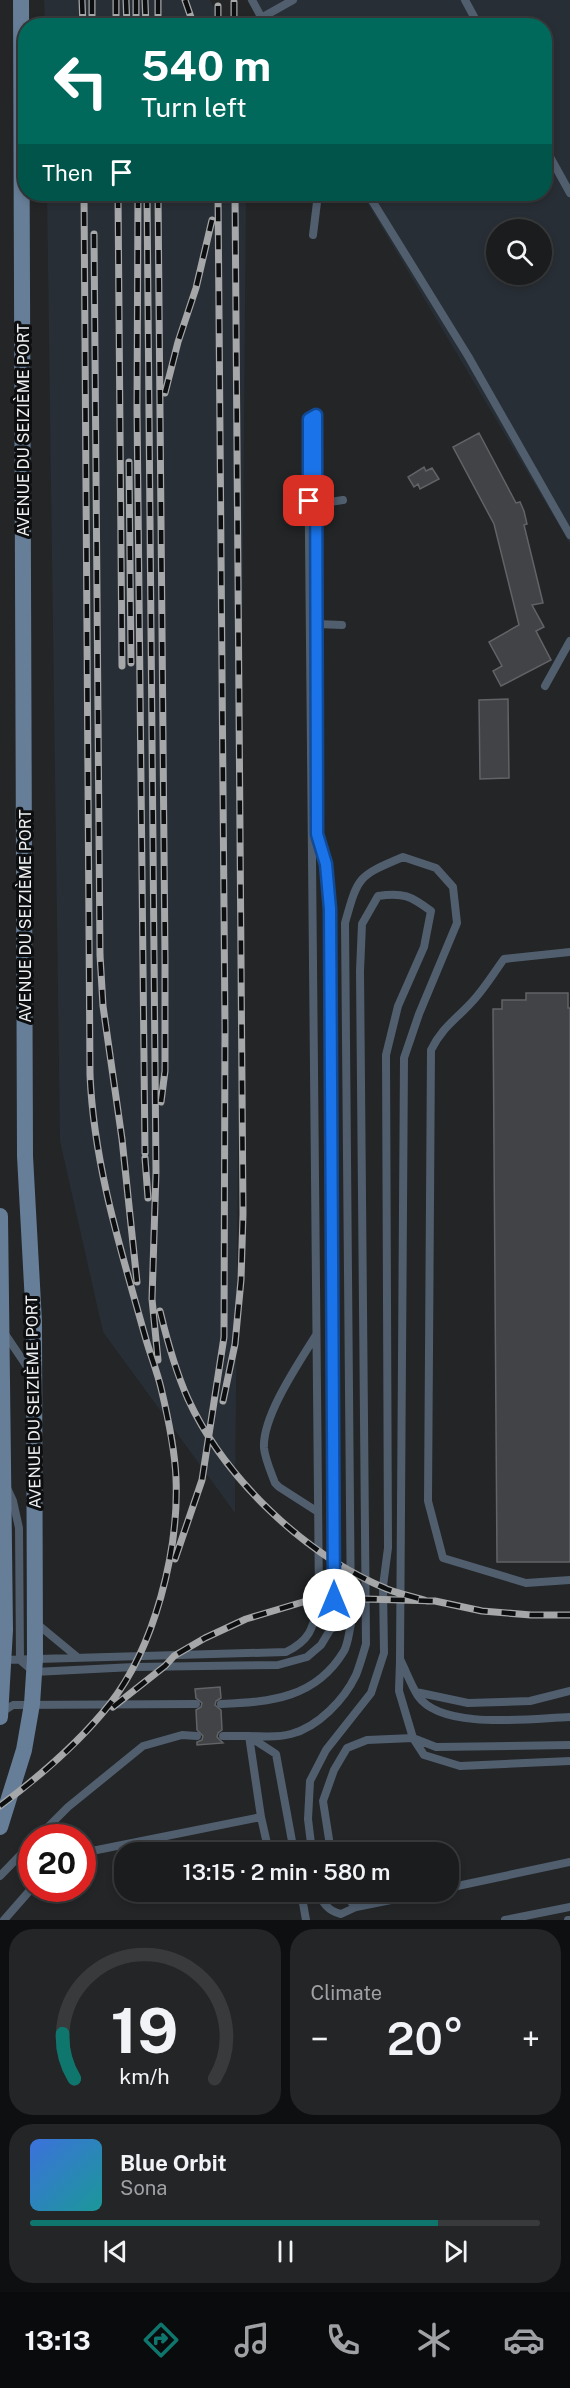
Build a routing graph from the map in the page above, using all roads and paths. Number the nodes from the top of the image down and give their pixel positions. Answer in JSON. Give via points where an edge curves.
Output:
{"nodes":[{"id":1,"x":21,"y":0,"type":"edge"},
{"id":2,"x":293,"y":0,"type":"edge"},
{"id":3,"x":465,"y":0,"type":"edge"},
{"id":4,"x":251,"y":1,"type":"edge"},
{"id":5,"x":21,"y":18,"type":"edge"},
{"id":6,"x":261,"y":18,"type":"edge"},
{"id":7,"x":268,"y":18,"type":"edge"},
{"id":8,"x":475,"y":18,"type":"edge"},
{"id":9,"x":552,"y":160,"type":"edge"},
{"id":10,"x":570,"y":193,"type":"edge"},
{"id":11,"x":22,"y":201,"type":"edge"},
{"id":12,"x":317,"y":201,"type":"edge"},
{"id":13,"x":372,"y":201,"type":"edge"},
{"id":14,"x":313,"y":235,"type":"dead end"},
{"id":15,"x":342,"y":500,"type":"dead end"},
{"id":16,"x":316,"y":504,"type":"junction"},
{"id":17,"x":570,"y":535,"type":"edge"},
{"id":18,"x":317,"y":624,"type":"junction"},
{"id":19,"x":342,"y":625,"type":"dead end"},
{"id":20,"x":570,"y":641,"type":"edge"},
{"id":21,"x":545,"y":686,"type":"dead end"},
{"id":22,"x":315,"y":833,"type":"junction"},
{"id":23,"x":570,"y":952,"type":"edge"},
{"id":24,"x":0,"y":1216,"type":"edge"},
{"id":25,"x":0,"y":1328,"type":"edge"},
{"id":26,"x":317,"y":1334,"type":"junction"},
{"id":27,"x":34,"y":1376,"type":"junction"},
{"id":28,"x":2,"y":1476,"type":"junction"},
{"id":29,"x":318,"y":1512,"type":"junction"},
{"id":30,"x":570,"y":1580,"type":"edge"},
{"id":31,"x":35,"y":1623,"type":"junction"},
{"id":32,"x":76,"y":1656,"type":"junction"},
{"id":33,"x":400,"y":1659,"type":"junction"},
{"id":34,"x":3,"y":1660,"type":"junction"},
{"id":35,"x":30,"y":1663,"type":"junction"},
{"id":36,"x":570,"y":1691,"type":"edge"},
{"id":37,"x":416,"y":1692,"type":"junction"},
{"id":38,"x":32,"y":1704,"type":"junction"},
{"id":39,"x":196,"y":1704,"type":"dead end"},
{"id":40,"x":221,"y":1704,"type":"dead end"},
{"id":41,"x":0,"y":1715,"type":"edge"},
{"id":42,"x":570,"y":1717,"type":"edge"},
{"id":43,"x":197,"y":1736,"type":"dead end"},
{"id":44,"x":223,"y":1736,"type":"dead end"},
{"id":45,"x":249,"y":1736,"type":"junction"},
{"id":46,"x":413,"y":1738,"type":"junction"},
{"id":47,"x":570,"y":1745,"type":"edge"},
{"id":48,"x":570,"y":1761,"type":"edge"},
{"id":49,"x":261,"y":1817,"type":"junction"},
{"id":50,"x":51,"y":1824,"type":"edge"},
{"id":51,"x":0,"y":1827,"type":"edge"},
{"id":52,"x":267,"y":1842,"type":"edge"},
{"id":53,"x":292,"y":1842,"type":"edge"},
{"id":54,"x":311,"y":1842,"type":"edge"},
{"id":55,"x":329,"y":1842,"type":"edge"},
{"id":56,"x":96,"y":1850,"type":"edge"},
{"id":57,"x":18,"y":1857,"type":"edge"},
{"id":58,"x":570,"y":1862,"type":"edge"},
{"id":59,"x":0,"y":1876,"type":"edge"},
{"id":60,"x":459,"y":1886,"type":"edge"},
{"id":61,"x":20,"y":1902,"type":"edge"},
{"id":62,"x":303,"y":1902,"type":"edge"},
{"id":63,"x":322,"y":1902,"type":"edge"},
{"id":64,"x":352,"y":1902,"type":"edge"},
{"id":65,"x":377,"y":1902,"type":"edge"},
{"id":66,"x":356,"y":1906,"type":"junction"},
{"id":67,"x":570,"y":1907,"type":"edge"},
{"id":68,"x":4,"y":1920,"type":"edge"},
{"id":69,"x":306,"y":1920,"type":"edge"},
{"id":70,"x":505,"y":1920,"type":"edge"}],
"edges":[{"from":1,"to":5,"type":"main road","name":"AVENUE DU SEIZIÈME PORT"},
{"from":2,"to":7,"type":"lane"},
{"from":3,"to":8,"type":"lane"},
{"from":4,"to":6,"type":"lane"},
{"from":9,"to":10,"type":"lane"},
{"from":11,"to":27,"type":"main road","name":"AVENUE DU SEIZIÈME PORT","via":[[26,1156]]},
{"from":12,"to":14,"type":"lane"},
{"from":13,"to":17,"type":"lane","via":[[468,356]]},
{"from":15,"to":16,"type":"lane"},
{"from":16,"to":18,"type":"lane"},
{"from":16,"to":22,"type":"lane","via":[[316,415],[309,419],[308,432]]},
{"from":18,"to":19,"type":"lane"},
{"from":18,"to":22,"type":"lane"},
{"from":20,"to":21,"type":"lane"},
{"from":22,"to":26,"type":"lane"},
{"from":22,"to":35,"type":"lane","via":[[326,864],[330,909],[335,1571],[330,1630],[307,1657],[278,1665],[134,1667]]},
{"from":23,"to":30,"type":"lane","via":[[504,959],[471,1004],[449,1022],[431,1050],[428,1501],[443,1558],[526,1583]]},
{"from":24,"to":25,"type":"main road","name":"AVENUE DU SEIZIÈME PORT"},
{"from":25,"to":27,"type":"lane"},
{"from":25,"to":28,"type":"main road","name":"AVENUE DU SEIZIÈME PORT"},
{"from":26,"to":29,"type":"lane"},
{"from":26,"to":29,"type":"lane","via":[[282,1392],[264,1448],[275,1483]]},
{"from":27,"to":31,"type":"main road","name":"AVENUE DU SEIZIÈME PORT"},
{"from":28,"to":34,"type":"main road","name":"AVENUE DU SEIZIÈME PORT"},
{"from":28,"to":35,"type":"lane","via":[[19,1528]]},
{"from":29,"to":32,"type":"lane","via":[[319,1602],[313,1627],[302,1644],[286,1652]]},
{"from":31,"to":32,"type":"lane"},
{"from":31,"to":35,"type":"main road","name":"AVENUE DU SEIZIÈME PORT"},
{"from":32,"to":35,"type":"lane"},
{"from":33,"to":37,"type":"lane"},
{"from":33,"to":40,"type":"lane","via":[[404,1058],[457,923],[453,887],[436,868],[402,858],[368,872],[354,888],[345,923],[351,1624],[345,1650],[324,1676],[306,1690],[289,1696]]},
{"from":33,"to":46,"type":"lane","via":[[399,1691]]},
{"from":34,"to":35,"type":"lane"},
{"from":34,"to":41,"type":"main road","name":"AVENUE DU SEIZIÈME PORT"},
{"from":35,"to":38,"type":"main road","name":"AVENUE DU SEIZIÈME PORT"},
{"from":36,"to":37,"type":"lane","via":[[530,1701],[468,1703]]},
{"from":37,"to":42,"type":"lane","via":[[443,1714],[486,1721]]},
{"from":38,"to":39,"type":"lane"},
{"from":38,"to":41,"type":"lane","via":[[13,1705]]},
{"from":38,"to":51,"type":"main road","name":"AVENUE DU SEIZIÈME PORT","via":[[24,1750]]},
{"from":43,"to":50,"type":"lane","via":[[182,1735],[143,1746]]},
{"from":44,"to":45,"type":"lane"},
{"from":45,"to":49,"type":"lane"},
{"from":45,"to":53,"type":"lane","via":[[276,1754]]},
{"from":45,"to":54,"type":"lane","via":[[292,1734],[313,1724],[334,1707],[356,1676],[366,1644],[361,948],[362,924],[378,896],[397,893],[414,898],[431,911],[424,947],[398,1006],[386,1055],[388,1548],[383,1586],[384,1653],[371,1694],[326,1750],[310,1781]]},
{"from":46,"to":47,"type":"lane","via":[[436,1747]]},
{"from":46,"to":48,"type":"lane","via":[[424,1755],[460,1766]]},
{"from":46,"to":55,"type":"lane","via":[[367,1740],[347,1748],[323,1801]]},
{"from":49,"to":52,"type":"lane"},
{"from":49,"to":56,"type":"lane"},
{"from":57,"to":59,"type":"lane"},
{"from":58,"to":60,"type":"lane"},
{"from":61,"to":68,"type":"lane"},
{"from":62,"to":69,"type":"lane"},
{"from":63,"to":66,"type":"lane","via":[[341,1914]]},
{"from":64,"to":66,"type":"lane"},
{"from":65,"to":66,"type":"lane"},
{"from":67,"to":70,"type":"lane"}]}
